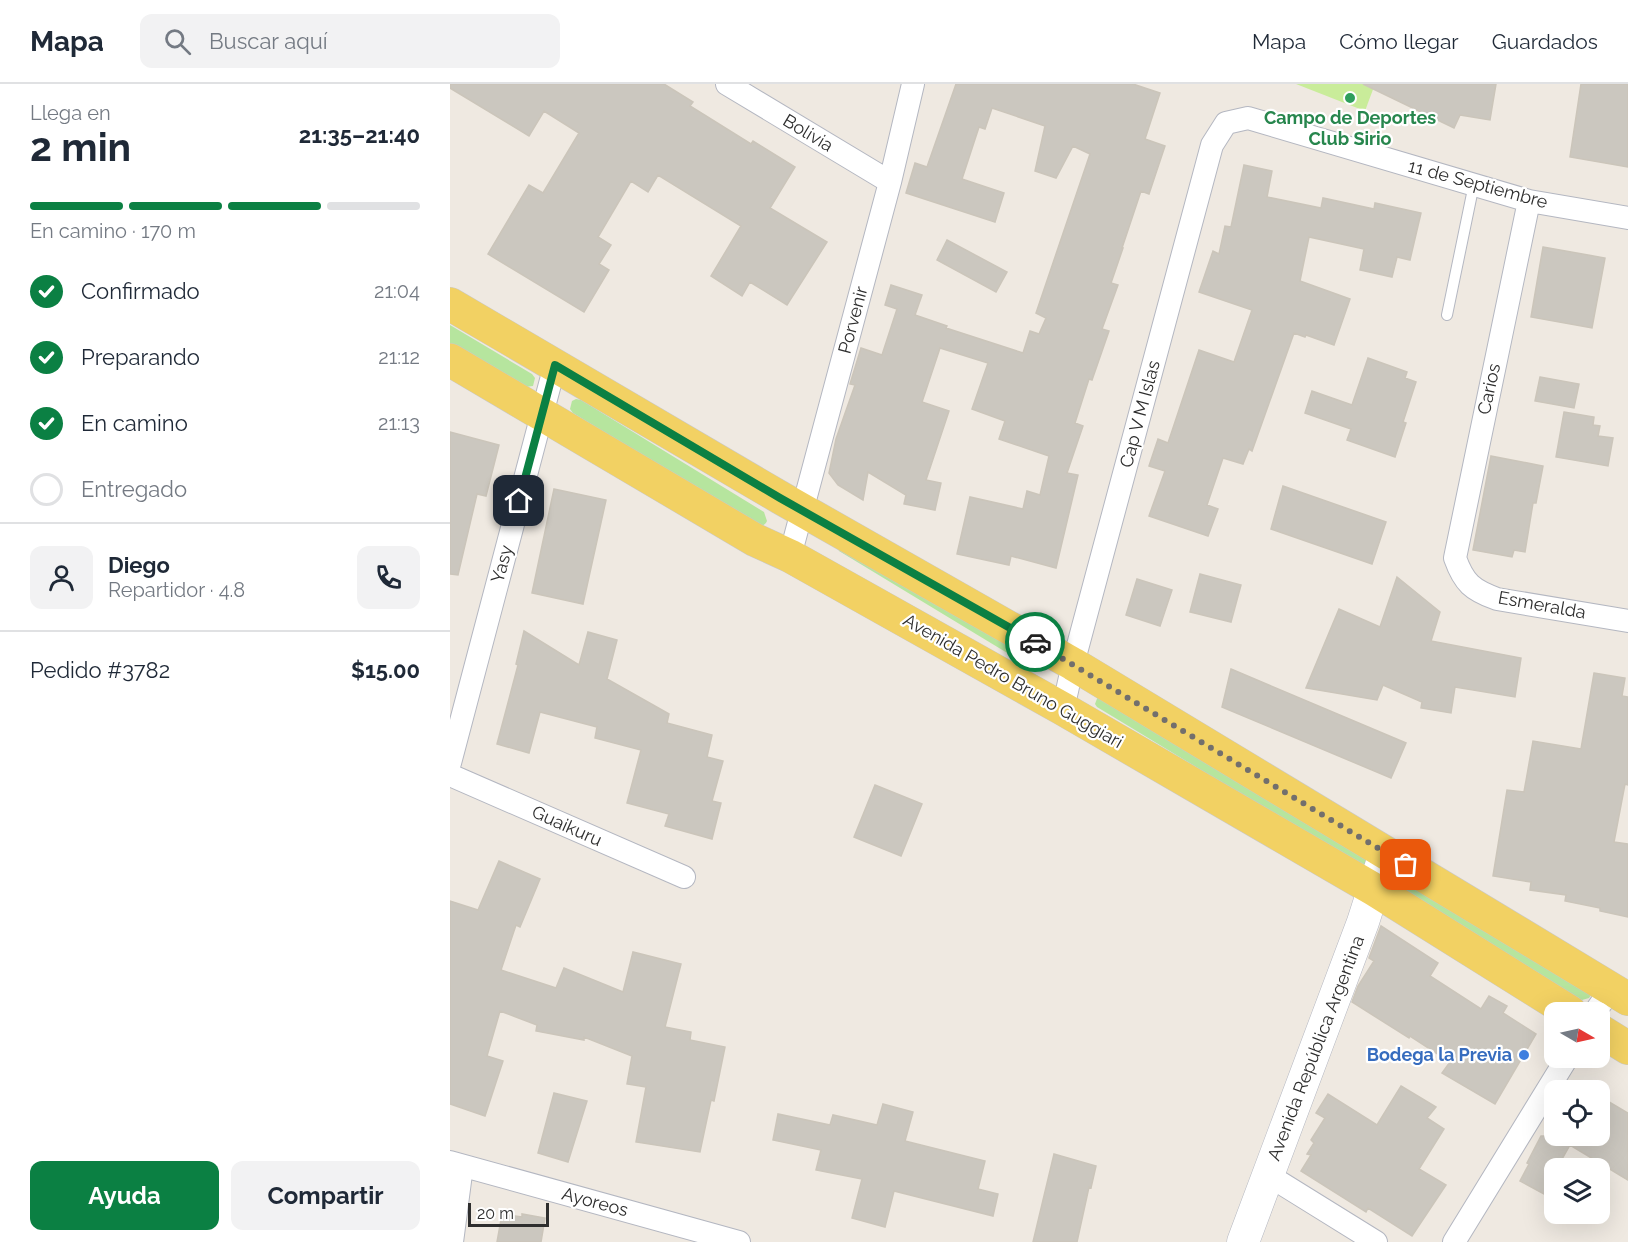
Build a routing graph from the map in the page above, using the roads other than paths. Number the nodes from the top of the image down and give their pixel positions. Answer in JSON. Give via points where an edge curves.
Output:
{"nodes":[{"id":1,"x":727,"y":84,"type":"edge"},
{"id":2,"x":913,"y":84,"type":"edge"},
{"id":3,"x":1226,"y":123,"type":"joint"},
{"id":4,"x":890,"y":182,"type":"junction"},
{"id":5,"x":1474,"y":184,"type":"junction"},
{"id":6,"x":1529,"y":201,"type":"junction"},
{"id":7,"x":1628,"y":218,"type":"edge"},
{"id":8,"x":450,"y":304,"type":"edge"},
{"id":9,"x":1447,"y":315,"type":"dead end"},
{"id":10,"x":450,"y":360,"type":"edge"},
{"id":11,"x":555,"y":365,"type":"junction"},
{"id":12,"x":541,"y":413,"type":"junction"},
{"id":13,"x":802,"y":509,"type":"junction"},
{"id":14,"x":790,"y":556,"type":"junction"},
{"id":15,"x":1461,"y":577,"type":"joint"},
{"id":16,"x":1628,"y":621,"type":"edge"},
{"id":17,"x":1073,"y":664,"type":"junction"},
{"id":18,"x":1063,"y":709,"type":"junction"},
{"id":19,"x":450,"y":763,"type":"edge"},
{"id":20,"x":450,"y":775,"type":"edge"},
{"id":21,"x":1385,"y":853,"type":"junction"},
{"id":22,"x":684,"y":877,"type":"dead end"},
{"id":23,"x":1375,"y":890,"type":"junction"},
{"id":24,"x":1611,"y":1000,"type":"edge"},
{"id":25,"x":1554,"y":1002,"type":"edge"},
{"id":26,"x":1610,"y":1037,"type":"edge"},
{"id":27,"x":1628,"y":1048,"type":"edge"},
{"id":28,"x":1561,"y":1068,"type":"edge"},
{"id":29,"x":456,"y":1164,"type":"edge"},
{"id":30,"x":1268,"y":1176,"type":"junction"},
{"id":31,"x":452,"y":1242,"type":"edge"},
{"id":32,"x":739,"y":1242,"type":"edge"},
{"id":33,"x":1243,"y":1242,"type":"edge"},
{"id":34,"x":1376,"y":1242,"type":"edge"},
{"id":35,"x":1454,"y":1242,"type":"edge"}],
"edges":[{"from":1,"to":4,"type":"street","name":"Bolivia"},
{"from":2,"to":4,"type":"street","name":"Porvenir"},
{"from":3,"to":5,"type":"street","name":"11 de Septiembre","via":[[1248,118]]},
{"from":3,"to":17,"type":"street","name":"Cap V M Islas","via":[[1212,145]]},
{"from":4,"to":13,"type":"street","name":"Porvenir"},
{"from":5,"to":6,"type":"street","name":"11 de Septiembre"},
{"from":5,"to":9,"type":"lane"},
{"from":6,"to":7,"type":"street","name":"11 de Septiembre"},
{"from":6,"to":15,"type":"street","name":"Carios","via":[[1459,534],[1455,558]]},
{"from":8,"to":11,"type":"main road"},
{"from":10,"to":12,"type":"main road","name":"Avenida Pedro Bruno Guggiari"},
{"from":11,"to":12,"type":"street","name":"Yasy"},
{"from":11,"to":13,"type":"main road"},
{"from":12,"to":14,"type":"main road","name":"Avenida Pedro Bruno Guggiari","via":[[755,540]]},
{"from":12,"to":19,"type":"street","name":"Yasy"},
{"from":13,"to":14,"type":"street","name":"Porvenir"},
{"from":13,"to":17,"type":"main road"},
{"from":14,"to":18,"type":"main road","name":"Avenida Pedro Bruno Guggiari"},
{"from":15,"to":16,"type":"street","name":"Esmeralda","via":[[1479,592],[1497,598]]},
{"from":17,"to":18,"type":"street","name":"Cap V M Islas"},
{"from":17,"to":21,"type":"main road"},
{"from":18,"to":23,"type":"main road","name":"Avenida Pedro Bruno Guggiari"},
{"from":20,"to":22,"type":"street","name":"Guaikuru"},
{"from":21,"to":23,"type":"main road","name":"Avenida República Argentina"},
{"from":21,"to":24,"type":"main road"},
{"from":23,"to":25,"type":"main road","name":"Avenida Pedro Bruno Guggiari"},
{"from":23,"to":30,"type":"main road","name":"Avenida República Argentina"},
{"from":26,"to":27,"type":"main road"},
{"from":28,"to":35,"type":"street"},
{"from":29,"to":31,"type":"street"},
{"from":29,"to":32,"type":"street","name":"Ayoreos"},
{"from":30,"to":33,"type":"main road","name":"Avenida República Argentina"},
{"from":30,"to":34,"type":"street"}]}
